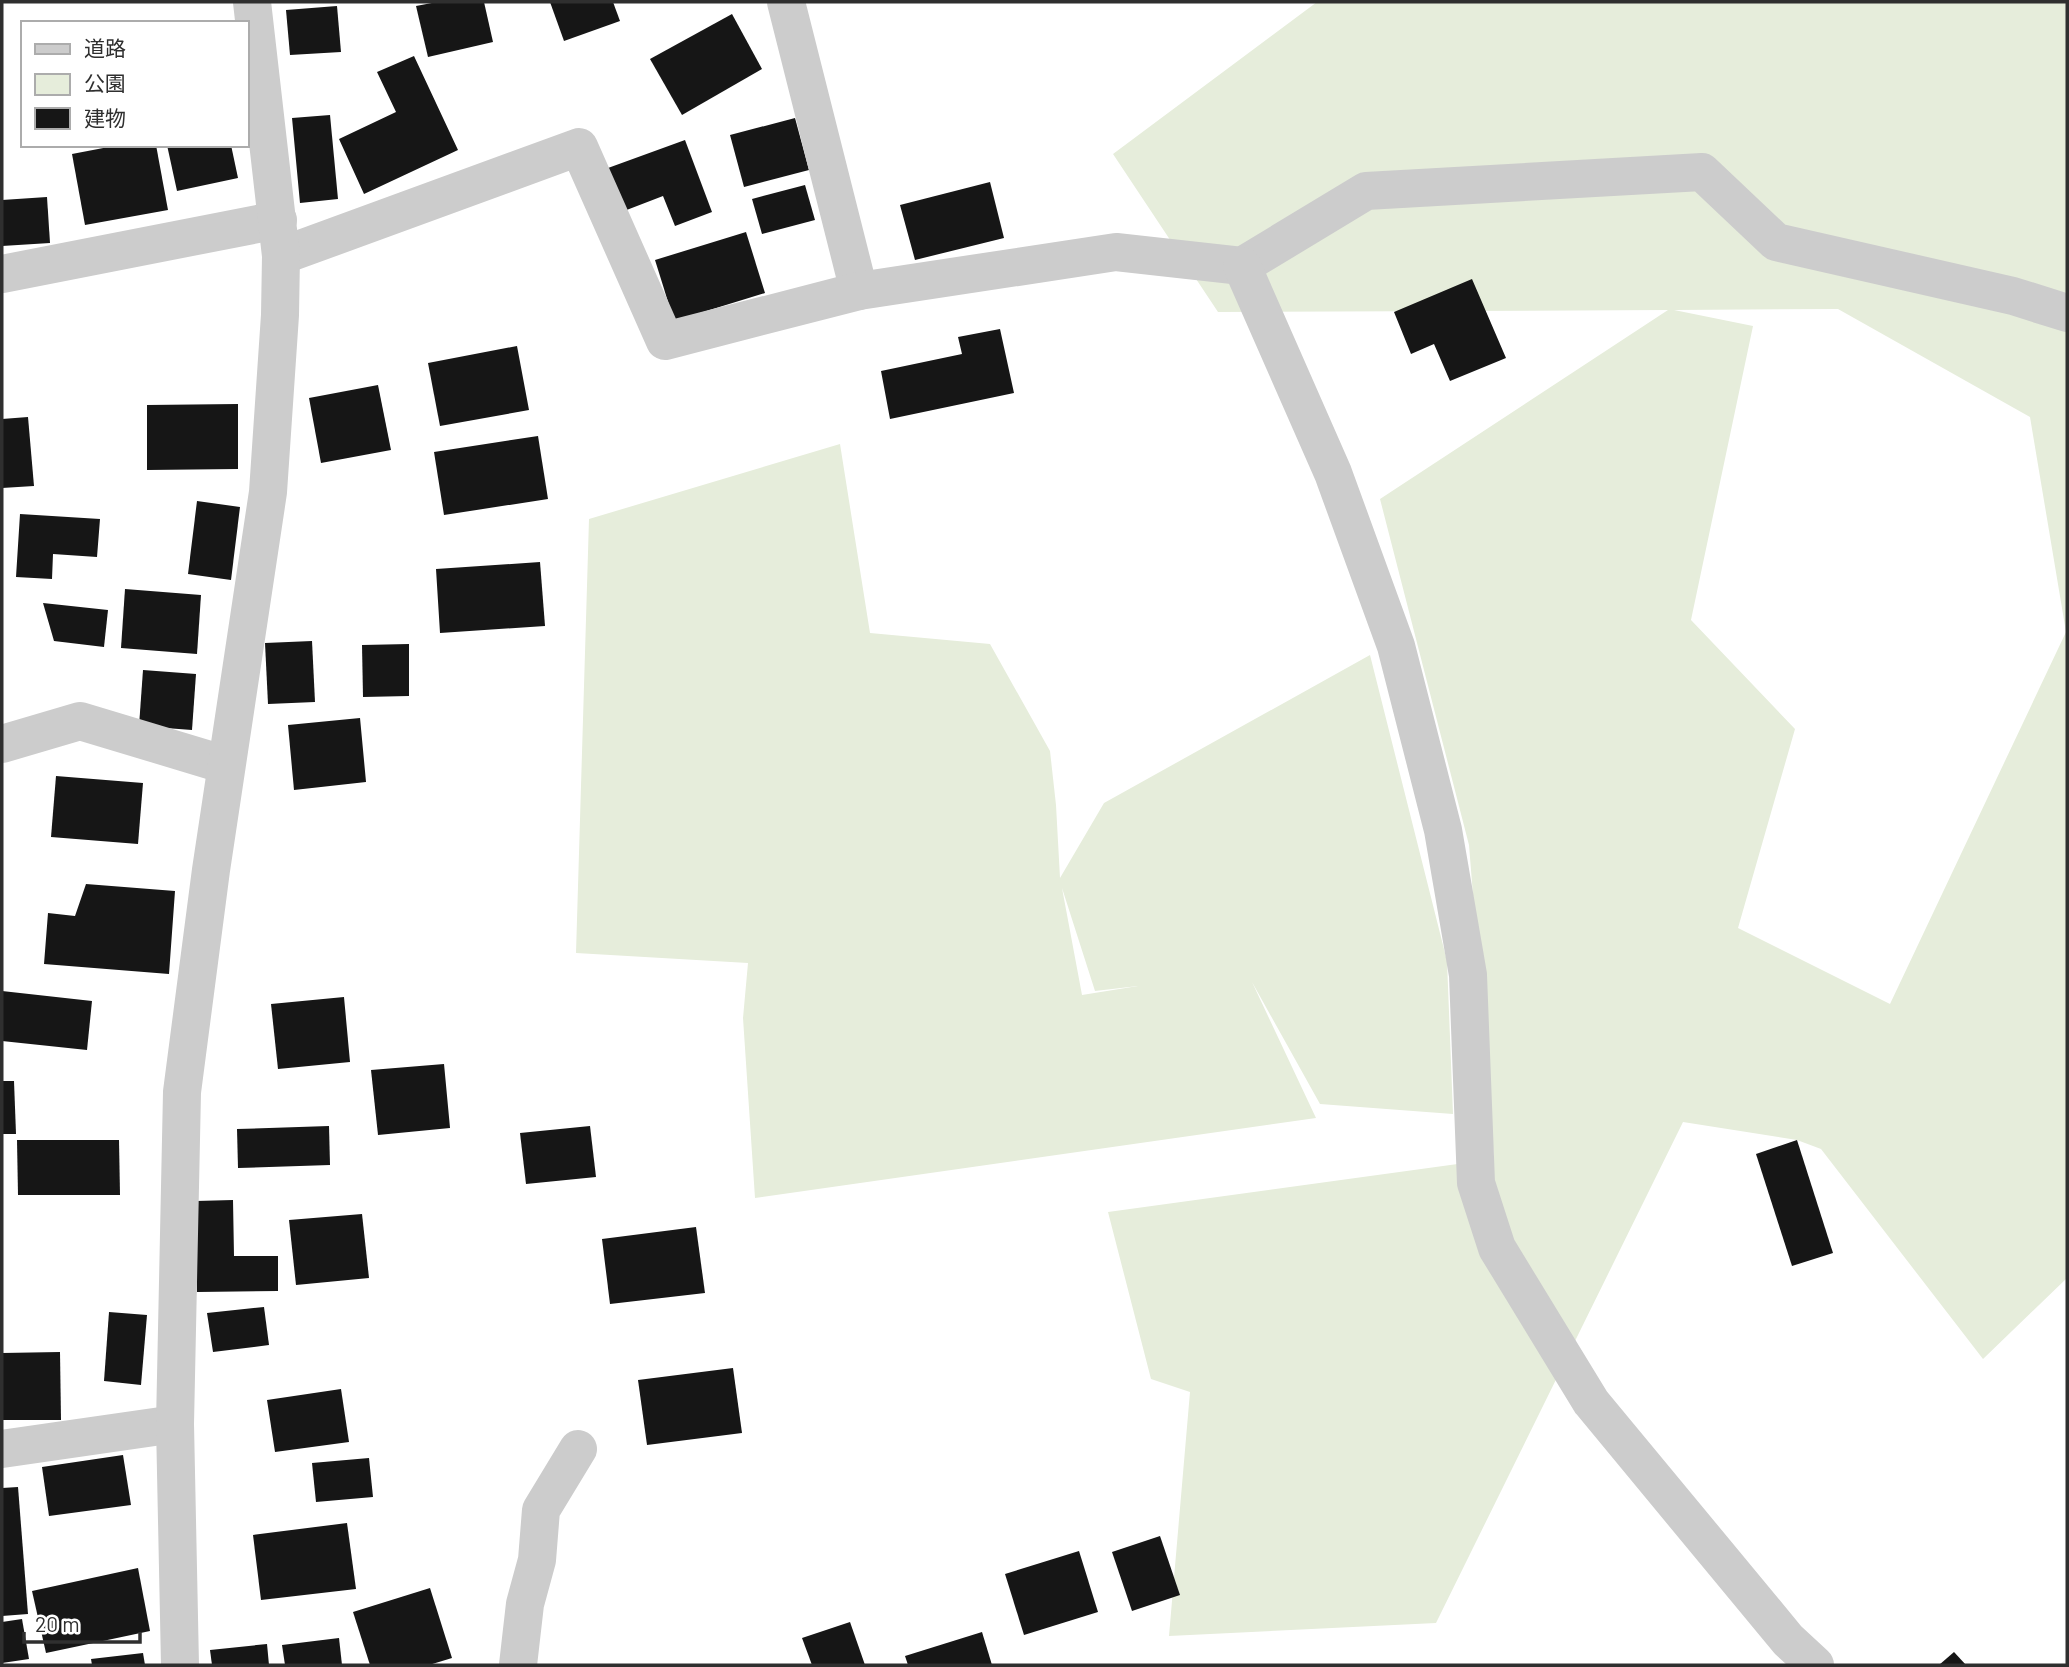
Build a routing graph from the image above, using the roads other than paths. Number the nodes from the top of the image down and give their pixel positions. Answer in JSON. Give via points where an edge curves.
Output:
{"nodes":[{"id":1,"x":252,"y":2,"type":"edge"},
{"id":2,"x":786,"y":2,"type":"edge"},
{"id":3,"x":280,"y":238,"type":"junction"},
{"id":4,"x":1242,"y":266,"type":"junction"},
{"id":5,"x":2,"y":274,"type":"edge"},
{"id":6,"x":859,"y":291,"type":"junction"},
{"id":7,"x":2067,"y":313,"type":"edge"},
{"id":8,"x":2,"y":744,"type":"edge"},
{"id":9,"x":226,"y":765,"type":"junction"},
{"id":10,"x":174,"y":1424,"type":"junction"},
{"id":11,"x":2,"y":1449,"type":"edge"},
{"id":12,"x":578,"y":1449,"type":"dead end"},
{"id":13,"x":180,"y":1665,"type":"edge"},
{"id":14,"x":518,"y":1665,"type":"edge"},
{"id":15,"x":1815,"y":1665,"type":"edge"}],
"edges":[{"from":1,"to":3,"type":"street"},
{"from":2,"to":6,"type":"street"},
{"from":3,"to":5,"type":"street"},
{"from":3,"to":6,"type":"street","via":[[579,147],[665,341]]},
{"from":3,"to":9,"type":"street","via":[[280,315],[268,492]]},
{"from":4,"to":6,"type":"street","via":[[1116,252]]},
{"from":4,"to":7,"type":"street","via":[[1366,191],[1702,172],[1776,242],[2013,296]]},
{"from":4,"to":15,"type":"street","via":[[1333,473],[1396,646],[1443,830],[1468,975],[1476,1183],[1497,1248],[1591,1402],[1788,1640]]},
{"from":8,"to":9,"type":"street","via":[[80,721]]},
{"from":9,"to":10,"type":"street","via":[[182,1092]]},
{"from":10,"to":11,"type":"street"},
{"from":10,"to":13,"type":"street"},
{"from":12,"to":14,"type":"street","via":[[541,1510]]}]}
